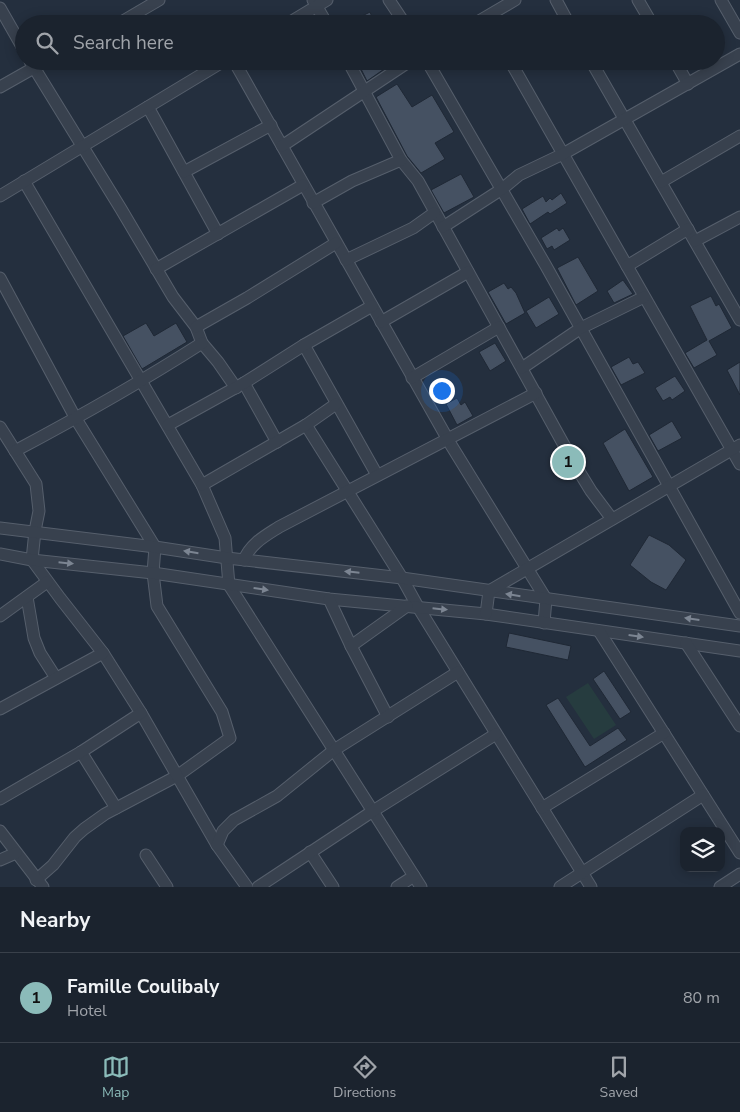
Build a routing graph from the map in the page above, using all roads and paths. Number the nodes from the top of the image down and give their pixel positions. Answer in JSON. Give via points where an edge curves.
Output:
{"nodes":[{"id":1,"x":9,"y":0,"type":"edge"},
{"id":2,"x":159,"y":0,"type":"edge"},
{"id":3,"x":389,"y":0,"type":"edge"},
{"id":4,"x":515,"y":0,"type":"edge"},
{"id":5,"x":556,"y":0,"type":"edge"},
{"id":6,"x":638,"y":0,"type":"edge"},
{"id":7,"x":721,"y":0,"type":"edge"},
{"id":8,"x":319,"y":2,"type":"edge"},
{"id":9,"x":0,"y":7,"type":"edge"},
{"id":10,"x":133,"y":15,"type":"edge"},
{"id":11,"x":300,"y":15,"type":"edge"},
{"id":12,"x":324,"y":15,"type":"edge"},
{"id":13,"x":399,"y":15,"type":"edge"},
{"id":14,"x":495,"y":15,"type":"edge"},
{"id":15,"x":564,"y":15,"type":"edge"},
{"id":16,"x":647,"y":15,"type":"edge"},
{"id":17,"x":740,"y":33,"type":"edge"},
{"id":18,"x":15,"y":34,"type":"edge"},
{"id":19,"x":740,"y":54,"type":"edge"},
{"id":20,"x":725,"y":63,"type":"edge"},
{"id":21,"x":25,"y":70,"type":"edge"},
{"id":22,"x":35,"y":70,"type":"edge"},
{"id":23,"x":209,"y":70,"type":"edge"},
{"id":24,"x":239,"y":70,"type":"edge"},
{"id":25,"x":353,"y":70,"type":"edge"},
{"id":26,"x":396,"y":70,"type":"edge"},
{"id":27,"x":432,"y":70,"type":"edge"},
{"id":28,"x":515,"y":70,"type":"edge"},
{"id":29,"x":596,"y":70,"type":"edge"},
{"id":30,"x":679,"y":70,"type":"edge"},
{"id":31,"x":712,"y":70,"type":"edge"},
{"id":32,"x":688,"y":84,"type":"junction"},
{"id":33,"x":0,"y":87,"type":"edge"},
{"id":34,"x":365,"y":90,"type":"junction"},
{"id":35,"x":148,"y":107,"type":"junction"},
{"id":36,"x":625,"y":120,"type":"junction"},
{"id":37,"x":271,"y":124,"type":"junction"},
{"id":38,"x":740,"y":136,"type":"edge"},
{"id":39,"x":82,"y":146,"type":"junction"},
{"id":40,"x":282,"y":146,"type":"junction"},
{"id":41,"x":563,"y":154,"type":"junction"},
{"id":42,"x":401,"y":160,"type":"junction"},
{"id":43,"x":184,"y":172,"type":"junction"},
{"id":44,"x":24,"y":181,"type":"junction"},
{"id":45,"x":661,"y":182,"type":"junction"},
{"id":46,"x":303,"y":186,"type":"junction"},
{"id":47,"x":502,"y":189,"type":"junction"},
{"id":48,"x":0,"y":196,"type":"edge"},
{"id":49,"x":313,"y":203,"type":"junction"},
{"id":50,"x":434,"y":213,"type":"junction"},
{"id":51,"x":740,"y":216,"type":"edge"},
{"id":52,"x":443,"y":227,"type":"junction"},
{"id":53,"x":688,"y":229,"type":"junction"},
{"id":54,"x":218,"y":234,"type":"junction"},
{"id":55,"x":695,"y":241,"type":"junction"},
{"id":56,"x":336,"y":243,"type":"junction"},
{"id":57,"x":346,"y":260,"type":"junction"},
{"id":58,"x":627,"y":266,"type":"junction"},
{"id":59,"x":156,"y":269,"type":"junction"},
{"id":60,"x":468,"y":272,"type":"junction"},
{"id":61,"x":0,"y":278,"type":"edge"},
{"id":62,"x":644,"y":297,"type":"junction"},
{"id":63,"x":372,"y":306,"type":"junction"},
{"id":64,"x":740,"y":320,"type":"edge"},
{"id":65,"x":381,"y":322,"type":"junction"},
{"id":66,"x":196,"y":327,"type":"junction"},
{"id":67,"x":499,"y":328,"type":"junction"},
{"id":68,"x":581,"y":328,"type":"junction"},
{"id":69,"x":202,"y":343,"type":"junction"},
{"id":70,"x":304,"y":345,"type":"junction"},
{"id":71,"x":522,"y":368,"type":"junction"},
{"id":72,"x":412,"y":378,"type":"junction"},
{"id":73,"x":141,"y":382,"type":"junction"},
{"id":74,"x":240,"y":385,"type":"junction"},
{"id":75,"x":536,"y":393,"type":"junction"},
{"id":76,"x":336,"y":404,"type":"junction"},
{"id":77,"x":76,"y":419,"type":"junction"},
{"id":78,"x":168,"y":425,"type":"junction"},
{"id":79,"x":306,"y":425,"type":"junction"},
{"id":80,"x":0,"y":429,"type":"edge"},
{"id":81,"x":448,"y":439,"type":"junction"},
{"id":82,"x":277,"y":442,"type":"junction"},
{"id":83,"x":736,"y":447,"type":"edge"},
{"id":84,"x":15,"y":451,"type":"junction"},
{"id":85,"x":740,"y":464,"type":"edge"},
{"id":86,"x":377,"y":475,"type":"junction"},
{"id":87,"x":202,"y":486,"type":"junction"},
{"id":88,"x":669,"y":486,"type":"junction"},
{"id":89,"x":348,"y":492,"type":"junction"},
{"id":90,"x":612,"y":519,"type":"junction"},
{"id":91,"x":0,"y":528,"type":"edge"},
{"id":92,"x":34,"y":531,"type":"junction"},
{"id":93,"x":155,"y":546,"type":"junction"},
{"id":94,"x":0,"y":554,"type":"edge"},
{"id":95,"x":227,"y":558,"type":"junction"},
{"id":96,"x":32,"y":560,"type":"junction"},
{"id":97,"x":244,"y":560,"type":"junction"},
{"id":98,"x":526,"y":568,"type":"junction"},
{"id":99,"x":153,"y":573,"type":"junction"},
{"id":100,"x":402,"y":578,"type":"junction"},
{"id":101,"x":47,"y":582,"type":"junction"},
{"id":102,"x":229,"y":585,"type":"junction"},
{"id":103,"x":489,"y":591,"type":"junction"},
{"id":104,"x":26,"y":597,"type":"junction"},
{"id":105,"x":329,"y":599,"type":"junction"},
{"id":106,"x":546,"y":599,"type":"junction"},
{"id":107,"x":412,"y":606,"type":"junction"},
{"id":108,"x":740,"y":613,"type":"edge"},
{"id":109,"x":486,"y":614,"type":"junction"},
{"id":110,"x":0,"y":616,"type":"edge"},
{"id":111,"x":544,"y":623,"type":"junction"},
{"id":112,"x":740,"y":626,"type":"edge"},
{"id":113,"x":598,"y":631,"type":"junction"},
{"id":114,"x":686,"y":643,"type":"junction"},
{"id":115,"x":351,"y":646,"type":"junction"},
{"id":116,"x":740,"y":651,"type":"edge"},
{"id":117,"x":103,"y":653,"type":"junction"},
{"id":118,"x":458,"y":672,"type":"junction"},
{"id":119,"x":56,"y":678,"type":"junction"},
{"id":120,"x":0,"y":709,"type":"edge"},
{"id":121,"x":141,"y":713,"type":"junction"},
{"id":122,"x":388,"y":717,"type":"junction"},
{"id":123,"x":740,"y":726,"type":"edge"},
{"id":124,"x":664,"y":733,"type":"junction"},
{"id":125,"x":496,"y":734,"type":"junction"},
{"id":126,"x":334,"y":750,"type":"junction"},
{"id":127,"x":81,"y":752,"type":"junction"},
{"id":128,"x":177,"y":776,"type":"junction"},
{"id":129,"x":703,"y":795,"type":"junction"},
{"id":130,"x":0,"y":799,"type":"edge"},
{"id":131,"x":116,"y":808,"type":"junction"},
{"id":132,"x":542,"y":808,"type":"junction"},
{"id":133,"x":373,"y":811,"type":"junction"},
{"id":134,"x":0,"y":832,"type":"edge"},
{"id":135,"x":217,"y":845,"type":"junction"},
{"id":136,"x":16,"y":852,"type":"junction"},
{"id":137,"x":310,"y":852,"type":"junction"},
{"id":138,"x":740,"y":853,"type":"edge"},
{"id":139,"x":146,"y":855,"type":"dead end"},
{"id":140,"x":0,"y":860,"type":"edge"},
{"id":141,"x":582,"y":874,"type":"junction"},
{"id":142,"x":740,"y":875,"type":"edge"},
{"id":143,"x":414,"y":876,"type":"junction"},
{"id":144,"x":40,"y":883,"type":"edge"},
{"id":145,"x":167,"y":887,"type":"edge"},
{"id":146,"x":247,"y":887,"type":"edge"},
{"id":147,"x":258,"y":887,"type":"edge"},
{"id":148,"x":333,"y":887,"type":"edge"},
{"id":149,"x":397,"y":887,"type":"edge"},
{"id":150,"x":421,"y":887,"type":"edge"},
{"id":151,"x":560,"y":887,"type":"edge"},
{"id":152,"x":591,"y":887,"type":"edge"},
{"id":153,"x":720,"y":887,"type":"edge"}],
"edges":[{"from":1,"to":9,"type":"street"},
{"from":2,"to":10,"type":"street"},
{"from":3,"to":13,"type":"street"},
{"from":4,"to":14,"type":"street"},
{"from":5,"to":15,"type":"street"},
{"from":6,"to":16,"type":"street"},
{"from":7,"to":17,"type":"street"},
{"from":8,"to":11,"type":"street"},
{"from":8,"to":12,"type":"street"},
{"from":9,"to":18,"type":"street"},
{"from":19,"to":20,"type":"street"},
{"from":21,"to":33,"type":"street"},
{"from":22,"to":39,"type":"street"},
{"from":23,"to":35,"type":"street"},
{"from":24,"to":37,"type":"street"},
{"from":25,"to":34,"type":"street"},
{"from":26,"to":34,"type":"street"},
{"from":27,"to":47,"type":"street"},
{"from":28,"to":41,"type":"street"},
{"from":29,"to":36,"type":"street"},
{"from":30,"to":32,"type":"street"},
{"from":31,"to":32,"type":"street"},
{"from":32,"to":36,"type":"street"},
{"from":34,"to":40,"type":"street"},
{"from":34,"to":42,"type":"street"},
{"from":35,"to":39,"type":"street"},
{"from":35,"to":43,"type":"street"},
{"from":36,"to":41,"type":"street"},
{"from":36,"to":45,"type":"street"},
{"from":37,"to":40,"type":"street"},
{"from":37,"to":43,"type":"street"},
{"from":38,"to":45,"type":"street"},
{"from":39,"to":44,"type":"street"},
{"from":39,"to":59,"type":"street"},
{"from":40,"to":46,"type":"street"},
{"from":41,"to":47,"type":"street","via":[[519,175]]},
{"from":41,"to":58,"type":"street"},
{"from":42,"to":49,"type":"street","via":[[352,181]]},
{"from":42,"to":50,"type":"street","via":[[418,181]]},
{"from":43,"to":54,"type":"street"},
{"from":44,"to":48,"type":"street"},
{"from":44,"to":73,"type":"street"},
{"from":45,"to":53,"type":"street"},
{"from":46,"to":49,"type":"street"},
{"from":46,"to":54,"type":"street"},
{"from":47,"to":52,"type":"street"},
{"from":47,"to":68,"type":"street"},
{"from":49,"to":56,"type":"street"},
{"from":50,"to":52,"type":"street"},
{"from":50,"to":57,"type":"street","via":[[413,228]]},
{"from":51,"to":55,"type":"street"},
{"from":52,"to":60,"type":"street"},
{"from":53,"to":55,"type":"street"},
{"from":53,"to":58,"type":"street"},
{"from":54,"to":59,"type":"street"},
{"from":55,"to":64,"type":"street"},
{"from":56,"to":57,"type":"street"},
{"from":56,"to":66,"type":"street"},
{"from":57,"to":63,"type":"street"},
{"from":58,"to":62,"type":"street"},
{"from":59,"to":66,"type":"street"},
{"from":60,"to":65,"type":"street"},
{"from":60,"to":67,"type":"street"},
{"from":61,"to":77,"type":"street"},
{"from":62,"to":68,"type":"street"},
{"from":62,"to":83,"type":"street"},
{"from":63,"to":65,"type":"street"},
{"from":63,"to":70,"type":"street"},
{"from":65,"to":72,"type":"street"},
{"from":66,"to":69,"type":"street"},
{"from":67,"to":71,"type":"street"},
{"from":67,"to":72,"type":"street"},
{"from":68,"to":71,"type":"street"},
{"from":68,"to":88,"type":"street"},
{"from":69,"to":73,"type":"street"},
{"from":69,"to":74,"type":"street"},
{"from":70,"to":74,"type":"street"},
{"from":70,"to":76,"type":"street"},
{"from":71,"to":75,"type":"street"},
{"from":72,"to":81,"type":"street"},
{"from":73,"to":77,"type":"street"},
{"from":73,"to":78,"type":"street"},
{"from":74,"to":78,"type":"street"},
{"from":74,"to":82,"type":"street"},
{"from":75,"to":81,"type":"street"},
{"from":75,"to":90,"type":"street","via":[[590,491]]},
{"from":76,"to":79,"type":"street"},
{"from":76,"to":86,"type":"street"},
{"from":77,"to":84,"type":"street"},
{"from":77,"to":93,"type":"street"},
{"from":78,"to":87,"type":"street"},
{"from":79,"to":82,"type":"street"},
{"from":79,"to":89,"type":"street"},
{"from":80,"to":84,"type":"street"},
{"from":81,"to":86,"type":"street"},
{"from":81,"to":98,"type":"street"},
{"from":82,"to":87,"type":"street"},
{"from":83,"to":85,"type":"street"},
{"from":83,"to":88,"type":"street"},
{"from":84,"to":92,"type":"street","via":[[36,484],[39,511]]},
{"from":86,"to":89,"type":"street"},
{"from":87,"to":95,"type":"street","via":[[222,527]]},
{"from":88,"to":90,"type":"street"},
{"from":88,"to":108,"type":"street"},
{"from":89,"to":97,"type":"street","via":[[279,527],[247,551]]},
{"from":89,"to":100,"type":"street"},
{"from":90,"to":98,"type":"street"},
{"from":91,"to":92,"type":"street"},
{"from":92,"to":93,"type":"street"},
{"from":92,"to":96,"type":"street"},
{"from":95,"to":93,"type":"street","one_way":true},
{"from":93,"to":99,"type":"street"},
{"from":94,"to":96,"type":"street"},
{"from":95,"to":97,"type":"street"},
{"from":95,"to":102,"type":"street"},
{"from":96,"to":99,"type":"street","one_way":true},
{"from":96,"to":101,"type":"street"},
{"from":100,"to":97,"type":"street","one_way":true},
{"from":98,"to":103,"type":"street"},
{"from":98,"to":106,"type":"street"},
{"from":99,"to":102,"type":"street"},
{"from":99,"to":128,"type":"street","via":[[157,606],[222,712],[230,738]]},
{"from":100,"to":103,"type":"street"},
{"from":100,"to":107,"type":"street"},
{"from":101,"to":104,"type":"street"},
{"from":101,"to":117,"type":"street"},
{"from":102,"to":105,"type":"street","one_way":true},
{"from":102,"to":126,"type":"street"},
{"from":106,"to":103,"type":"street","one_way":true},
{"from":103,"to":109,"type":"street"},
{"from":104,"to":110,"type":"street"},
{"from":104,"to":119,"type":"street","via":[[34,638]]},
{"from":105,"to":107,"type":"street"},
{"from":105,"to":115,"type":"street"},
{"from":106,"to":111,"type":"street"},
{"from":112,"to":106,"type":"street","one_way":true},
{"from":107,"to":109,"type":"street","one_way":true},
{"from":107,"to":115,"type":"street"},
{"from":107,"to":118,"type":"street"},
{"from":109,"to":111,"type":"street"},
{"from":111,"to":113,"type":"street"},
{"from":113,"to":114,"type":"street","one_way":true},
{"from":113,"to":124,"type":"street"},
{"from":114,"to":116,"type":"street"},
{"from":114,"to":123,"type":"street"},
{"from":115,"to":122,"type":"street"},
{"from":117,"to":119,"type":"street"},
{"from":117,"to":121,"type":"street"},
{"from":118,"to":122,"type":"street"},
{"from":118,"to":125,"type":"street"},
{"from":119,"to":120,"type":"street"},
{"from":121,"to":127,"type":"street"},
{"from":121,"to":128,"type":"street"},
{"from":122,"to":126,"type":"street"},
{"from":124,"to":129,"type":"street"},
{"from":124,"to":132,"type":"street"},
{"from":125,"to":132,"type":"street"},
{"from":125,"to":133,"type":"street"},
{"from":126,"to":133,"type":"street"},
{"from":126,"to":135,"type":"street","via":[[277,796],[234,820]]},
{"from":127,"to":130,"type":"street"},
{"from":127,"to":131,"type":"street"},
{"from":128,"to":131,"type":"street"},
{"from":128,"to":135,"type":"street"},
{"from":129,"to":138,"type":"street"},
{"from":129,"to":141,"type":"street"},
{"from":131,"to":144,"type":"street","via":[[79,833]]},
{"from":132,"to":141,"type":"street"},
{"from":133,"to":137,"type":"street"},
{"from":133,"to":143,"type":"street"},
{"from":134,"to":136,"type":"street"},
{"from":135,"to":146,"type":"street"},
{"from":136,"to":140,"type":"street"},
{"from":136,"to":144,"type":"street"},
{"from":137,"to":147,"type":"street"},
{"from":137,"to":148,"type":"street"},
{"from":139,"to":145,"type":"street"},
{"from":141,"to":151,"type":"street"},
{"from":141,"to":152,"type":"street"},
{"from":142,"to":153,"type":"street"},
{"from":143,"to":149,"type":"street"},
{"from":143,"to":150,"type":"street"}]}
